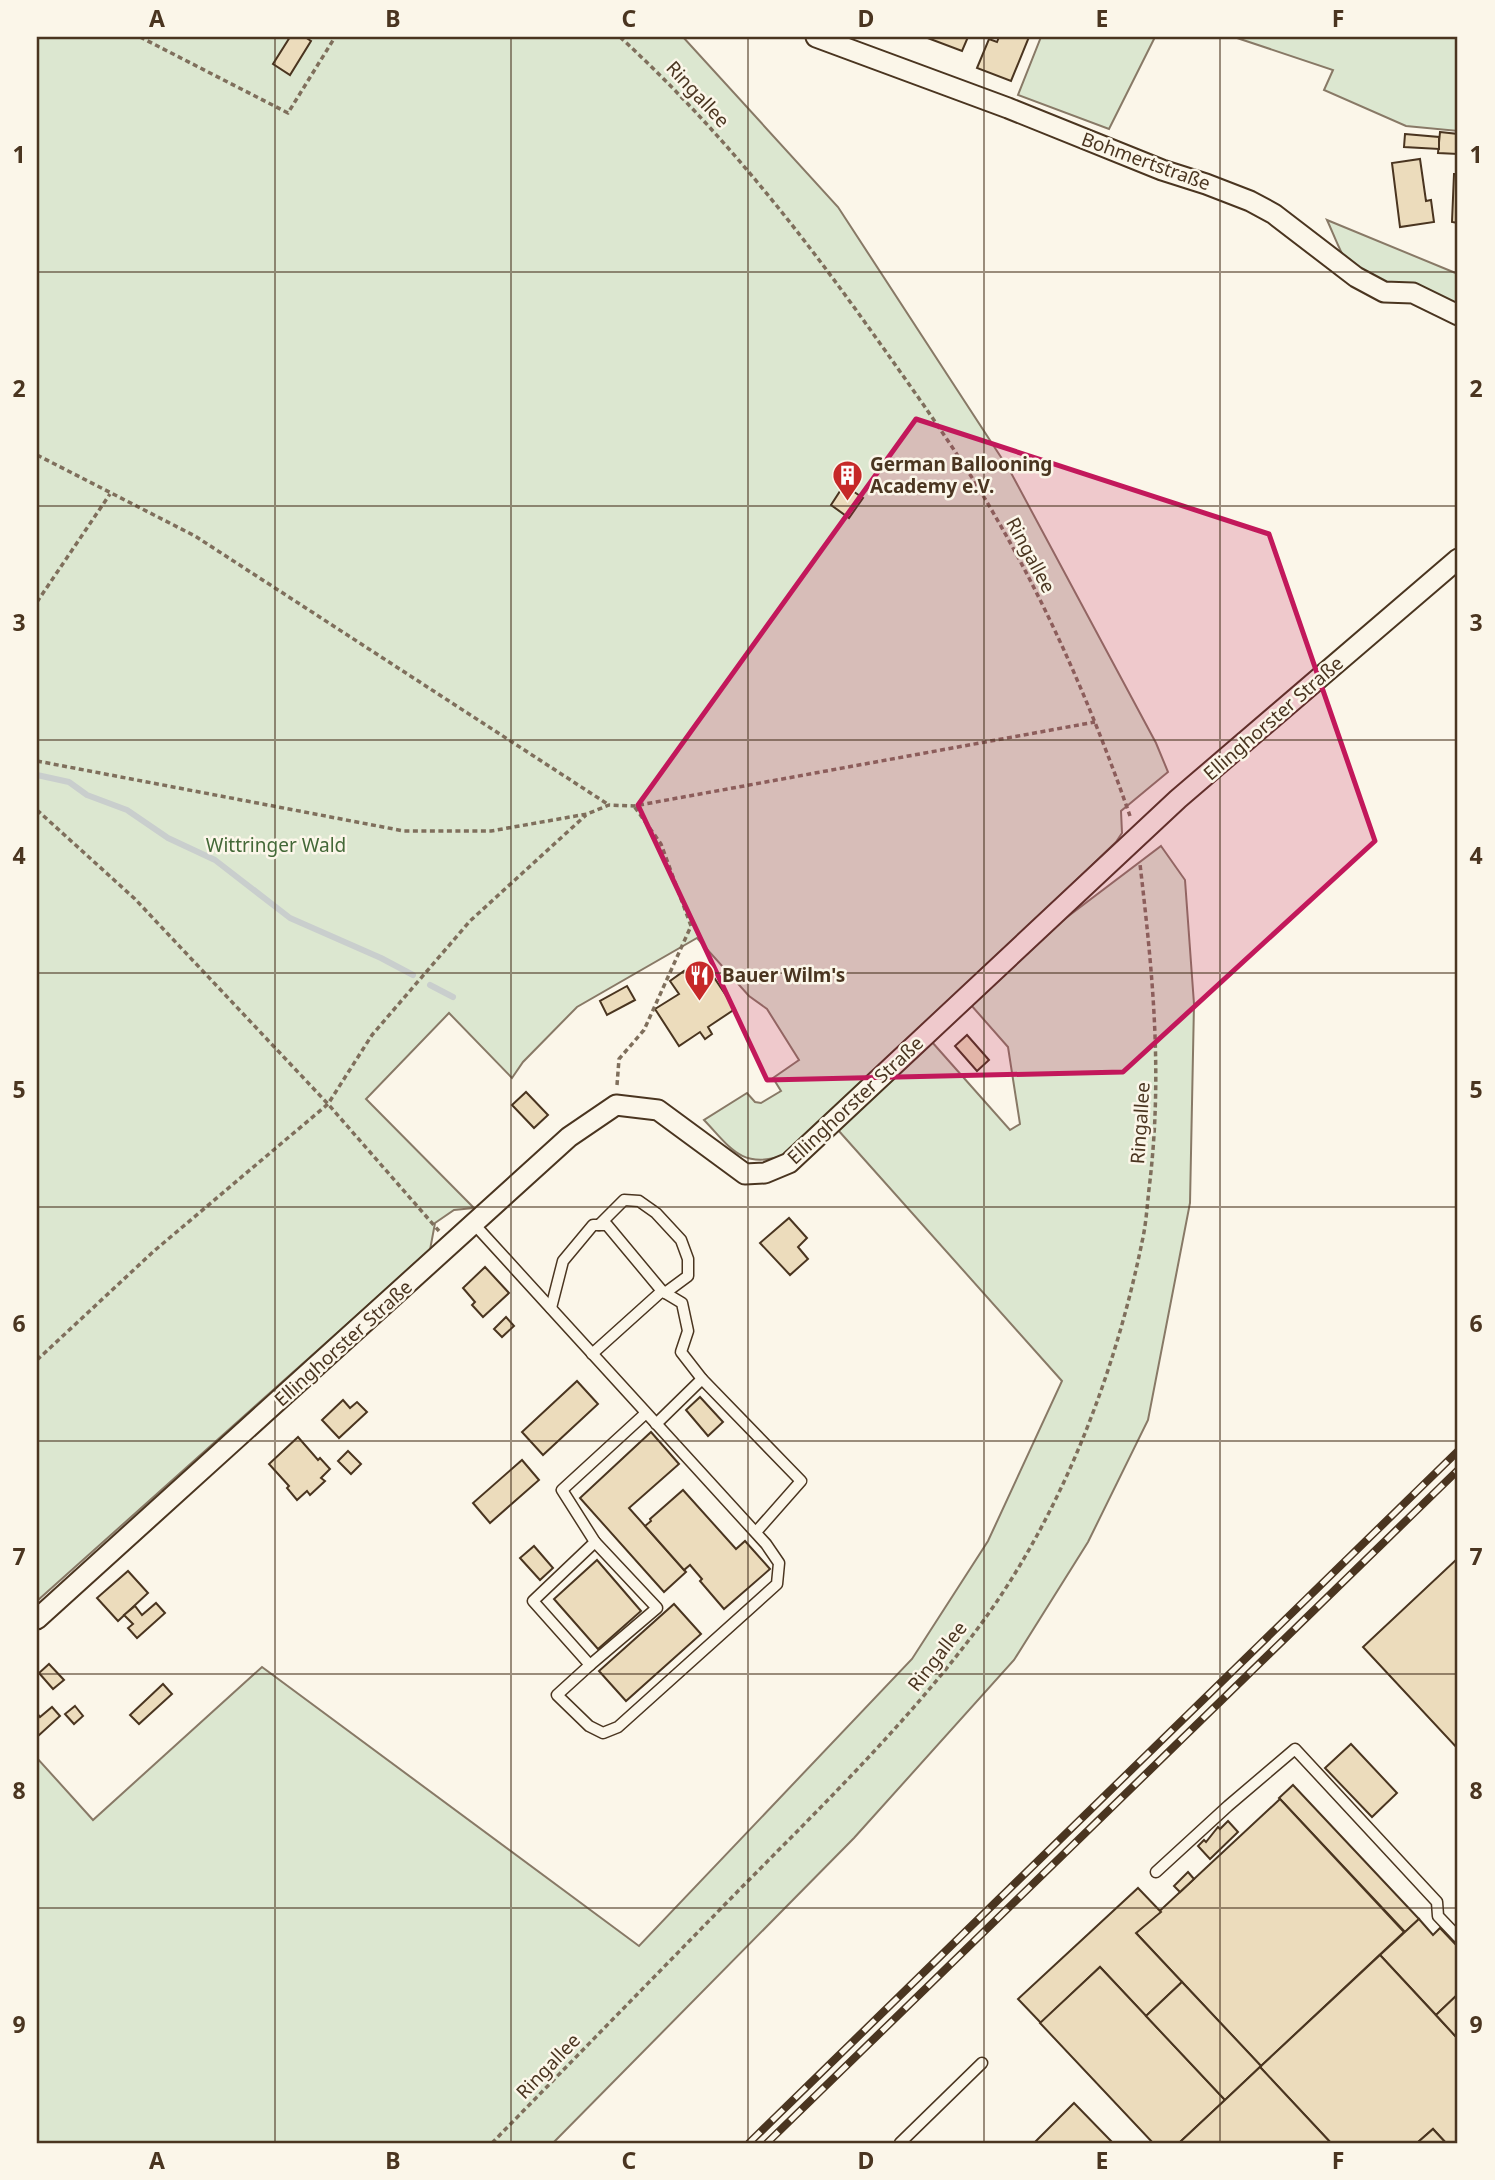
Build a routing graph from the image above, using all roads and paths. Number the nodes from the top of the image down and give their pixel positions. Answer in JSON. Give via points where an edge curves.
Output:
{"nodes":[{"id":1,"x":139,"y":37,"type":"edge"},
{"id":2,"x":335,"y":37,"type":"edge"},
{"id":3,"x":620,"y":37,"type":"edge"},
{"id":4,"x":816,"y":37,"type":"edge"},
{"id":5,"x":1458,"y":315,"type":"edge"},
{"id":6,"x":37,"y":455,"type":"edge"},
{"id":7,"x":111,"y":493,"type":"junction"},
{"id":8,"x":1458,"y":559,"type":"edge"},
{"id":9,"x":37,"y":602,"type":"edge"},
{"id":10,"x":1095,"y":722,"type":"junction"},
{"id":11,"x":37,"y":761,"type":"edge"},
{"id":12,"x":609,"y":805,"type":"junction"},
{"id":13,"x":634,"y":806,"type":"junction"},
{"id":14,"x":37,"y":810,"type":"edge"},
{"id":15,"x":587,"y":814,"type":"junction"},
{"id":16,"x":1137,"y":837,"type":"junction"},
{"id":17,"x":328,"y":1104,"type":"junction"},
{"id":18,"x":616,"y":1104,"type":"junction"},
{"id":19,"x":474,"y":1224,"type":"junction"},
{"id":20,"x":599,"y":1225,"type":"junction"},
{"id":21,"x":452,"y":1245,"type":"junction"},
{"id":22,"x":664,"y":1292,"type":"junction"},
{"id":23,"x":551,"y":1308,"type":"junction"},
{"id":24,"x":592,"y":1354,"type":"junction"},
{"id":25,"x":37,"y":1360,"type":"edge"},
{"id":26,"x":702,"y":1379,"type":"junction"},
{"id":27,"x":646,"y":1413,"type":"junction"},
{"id":28,"x":656,"y":1424,"type":"junction"},
{"id":29,"x":756,"y":1532,"type":"junction"},
{"id":30,"x":595,"y":1542,"type":"junction"},
{"id":31,"x":37,"y":1619,"type":"edge"},
{"id":32,"x":590,"y":1665,"type":"junction"},
{"id":33,"x":1156,"y":1872,"type":"dead end"},
{"id":34,"x":1458,"y":1937,"type":"edge"},
{"id":35,"x":982,"y":2063,"type":"dead end"},
{"id":36,"x":492,"y":2143,"type":"edge"},
{"id":37,"x":900,"y":2143,"type":"edge"}],
"edges":[{"from":1,"to":2,"type":"path","via":[[288,113]]},
{"from":3,"to":10,"type":"path","name":"Ringallee","via":[[663,76],[766,191],[900,370],[977,486],[1060,640]]},
{"from":4,"to":5,"type":"street","name":"Bohmertstraße","via":[[1250,201],[1356,277],[1384,292],[1413,293]]},
{"from":6,"to":7,"type":"path"},
{"from":7,"to":9,"type":"path"},
{"from":7,"to":12,"type":"path","via":[[195,536]]},
{"from":8,"to":16,"type":"street","name":"Ellinghorster Straße"},
{"from":10,"to":13,"type":"path"},
{"from":10,"to":16,"type":"path","name":"Ringallee"},
{"from":11,"to":15,"type":"path","via":[[404,831],[491,831]]},
{"from":12,"to":13,"type":"path"},
{"from":12,"to":15,"type":"path"},
{"from":13,"to":18,"type":"path","via":[[661,844],[691,926],[644,1030],[619,1059]]},
{"from":14,"to":17,"type":"path","via":[[135,899]]},
{"from":15,"to":17,"type":"path","via":[[470,921],[372,1035]]},
{"from":16,"to":18,"type":"street","name":"Ellinghorster Straße","via":[[789,1163],[765,1173],[745,1174],[658,1110]]},
{"from":16,"to":36,"type":"path","name":"Ringallee","via":[[1154,981],[1157,1072],[1143,1240],[1101,1389],[1051,1507],[983,1620],[907,1716]]},
{"from":17,"to":21,"type":"path"},
{"from":17,"to":25,"type":"path","via":[[154,1251]]},
{"from":18,"to":19,"type":"street","name":"Ellinghorster Straße","via":[[569,1137]]},
{"from":19,"to":21,"type":"street","name":"Ellinghorster Straße"},
{"from":19,"to":23,"type":"lane"},
{"from":20,"to":22,"type":"lane","via":[[607,1225]]},
{"from":20,"to":22,"type":"lane","via":[[624,1200],[639,1201],[656,1213],[681,1240],[688,1259],[688,1276]]},
{"from":20,"to":23,"type":"lane","via":[[593,1225],[563,1261]]},
{"from":21,"to":31,"type":"street","name":"Ellinghorster Straße"},
{"from":22,"to":24,"type":"lane"},
{"from":22,"to":26,"type":"lane","via":[[682,1303],[688,1331],[681,1352]]},
{"from":23,"to":24,"type":"lane"},
{"from":24,"to":27,"type":"lane"},
{"from":26,"to":28,"type":"lane"},
{"from":26,"to":29,"type":"lane","via":[[801,1481]]},
{"from":27,"to":28,"type":"lane"},
{"from":27,"to":30,"type":"lane","via":[[562,1490]]},
{"from":28,"to":29,"type":"lane"},
{"from":29,"to":32,"type":"lane","via":[[779,1563],[777,1584],[618,1727],[603,1732],[589,1726],[557,1695]]},
{"from":30,"to":32,"type":"lane","via":[[533,1601]]},
{"from":30,"to":32,"type":"lane","via":[[657,1608]]},
{"from":33,"to":34,"type":"lane","via":[[1295,1749],[1437,1902],[1438,1916]]},
{"from":35,"to":37,"type":"lane"}]}
